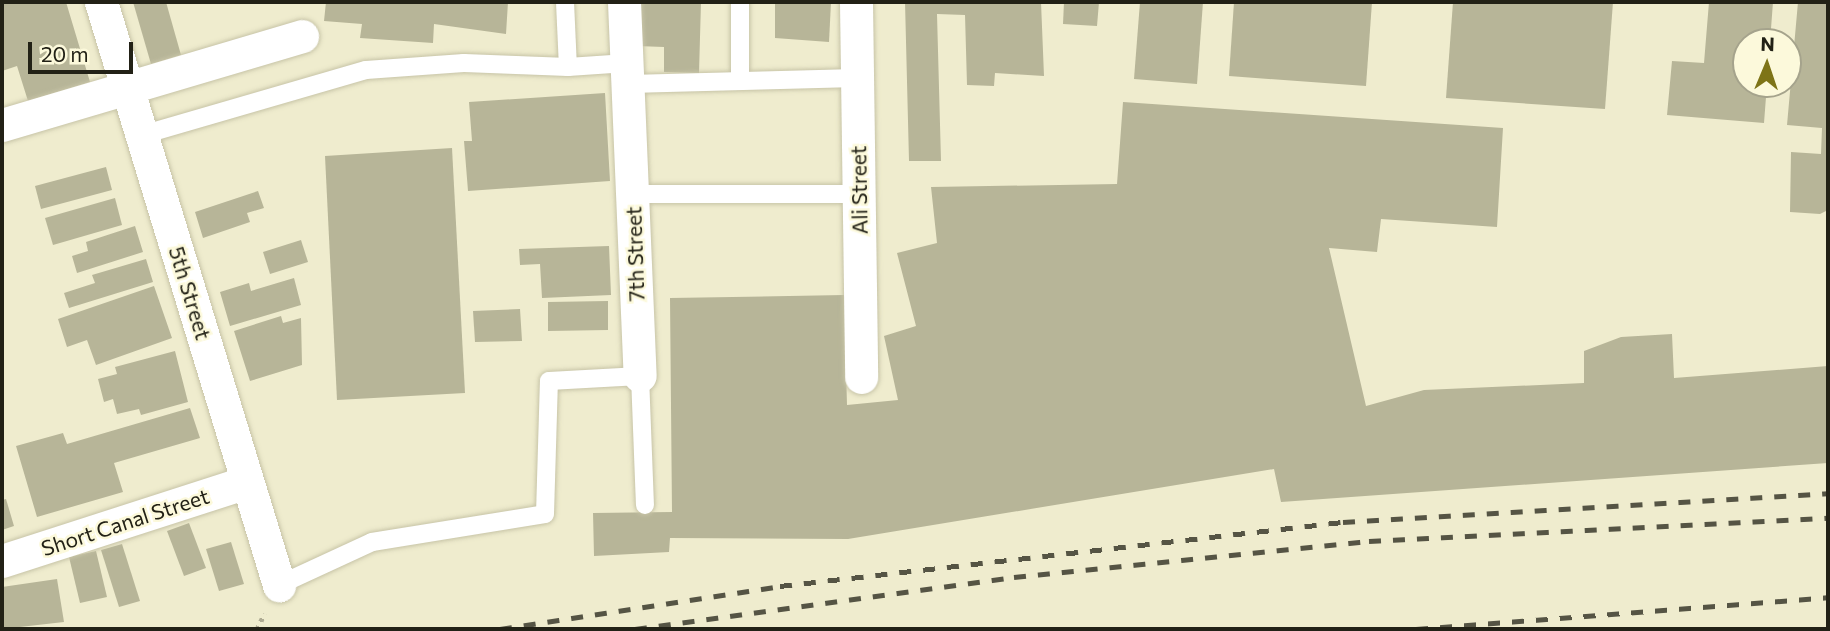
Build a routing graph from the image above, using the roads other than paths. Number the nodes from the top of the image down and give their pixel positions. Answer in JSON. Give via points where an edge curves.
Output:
{"nodes":[{"id":1,"x":100,"y":2,"type":"edge"},
{"id":2,"x":565,"y":2,"type":"edge"},
{"id":3,"x":624,"y":2,"type":"edge"},
{"id":4,"x":740,"y":2,"type":"edge"},
{"id":5,"x":856,"y":2,"type":"edge"},
{"id":6,"x":302,"y":36,"type":"dead end"},
{"id":7,"x":568,"y":67,"type":"junction"},
{"id":8,"x":628,"y":74,"type":"junction"},
{"id":9,"x":857,"y":78,"type":"junction"},
{"id":10,"x":740,"y":81,"type":"junction"},
{"id":11,"x":127,"y":86,"type":"junction"},
{"id":12,"x":2,"y":125,"type":"edge"},
{"id":13,"x":142,"y":135,"type":"junction"},
{"id":14,"x":632,"y":194,"type":"junction"},
{"id":15,"x":859,"y":194,"type":"junction"},
{"id":16,"x":640,"y":376,"type":"junction"},
{"id":17,"x":861,"y":377,"type":"dead end"},
{"id":18,"x":247,"y":482,"type":"junction"},
{"id":19,"x":645,"y":505,"type":"dead end"},
{"id":20,"x":2,"y":561,"type":"edge"},
{"id":21,"x":279,"y":585,"type":"joint"}],
"edges":[{"from":1,"to":11,"type":"street","name":"5th Street"},
{"from":2,"to":7,"type":"lane"},
{"from":3,"to":8,"type":"street","name":"7th Street"},
{"from":4,"to":10,"type":"lane"},
{"from":5,"to":9,"type":"street","name":"Ali Street"},
{"from":6,"to":11,"type":"street"},
{"from":7,"to":8,"type":"lane"},
{"from":7,"to":13,"type":"lane","via":[[464,63],[366,70]]},
{"from":8,"to":10,"type":"lane"},
{"from":8,"to":14,"type":"street","name":"7th Street"},
{"from":9,"to":10,"type":"lane"},
{"from":9,"to":15,"type":"street","name":"Ali Street"},
{"from":11,"to":12,"type":"street"},
{"from":11,"to":13,"type":"street","name":"5th Street"},
{"from":13,"to":18,"type":"street","name":"5th Street"},
{"from":14,"to":15,"type":"lane"},
{"from":14,"to":16,"type":"street","name":"7th Street"},
{"from":15,"to":17,"type":"street","name":"Ali Street"},
{"from":16,"to":19,"type":"lane","name":"7th Street"},
{"from":16,"to":21,"type":"lane","via":[[549,381],[545,514],[372,542]]},
{"from":18,"to":20,"type":"street","name":"Short Canal Street"},
{"from":18,"to":21,"type":"street","name":"5th Street"}]}
